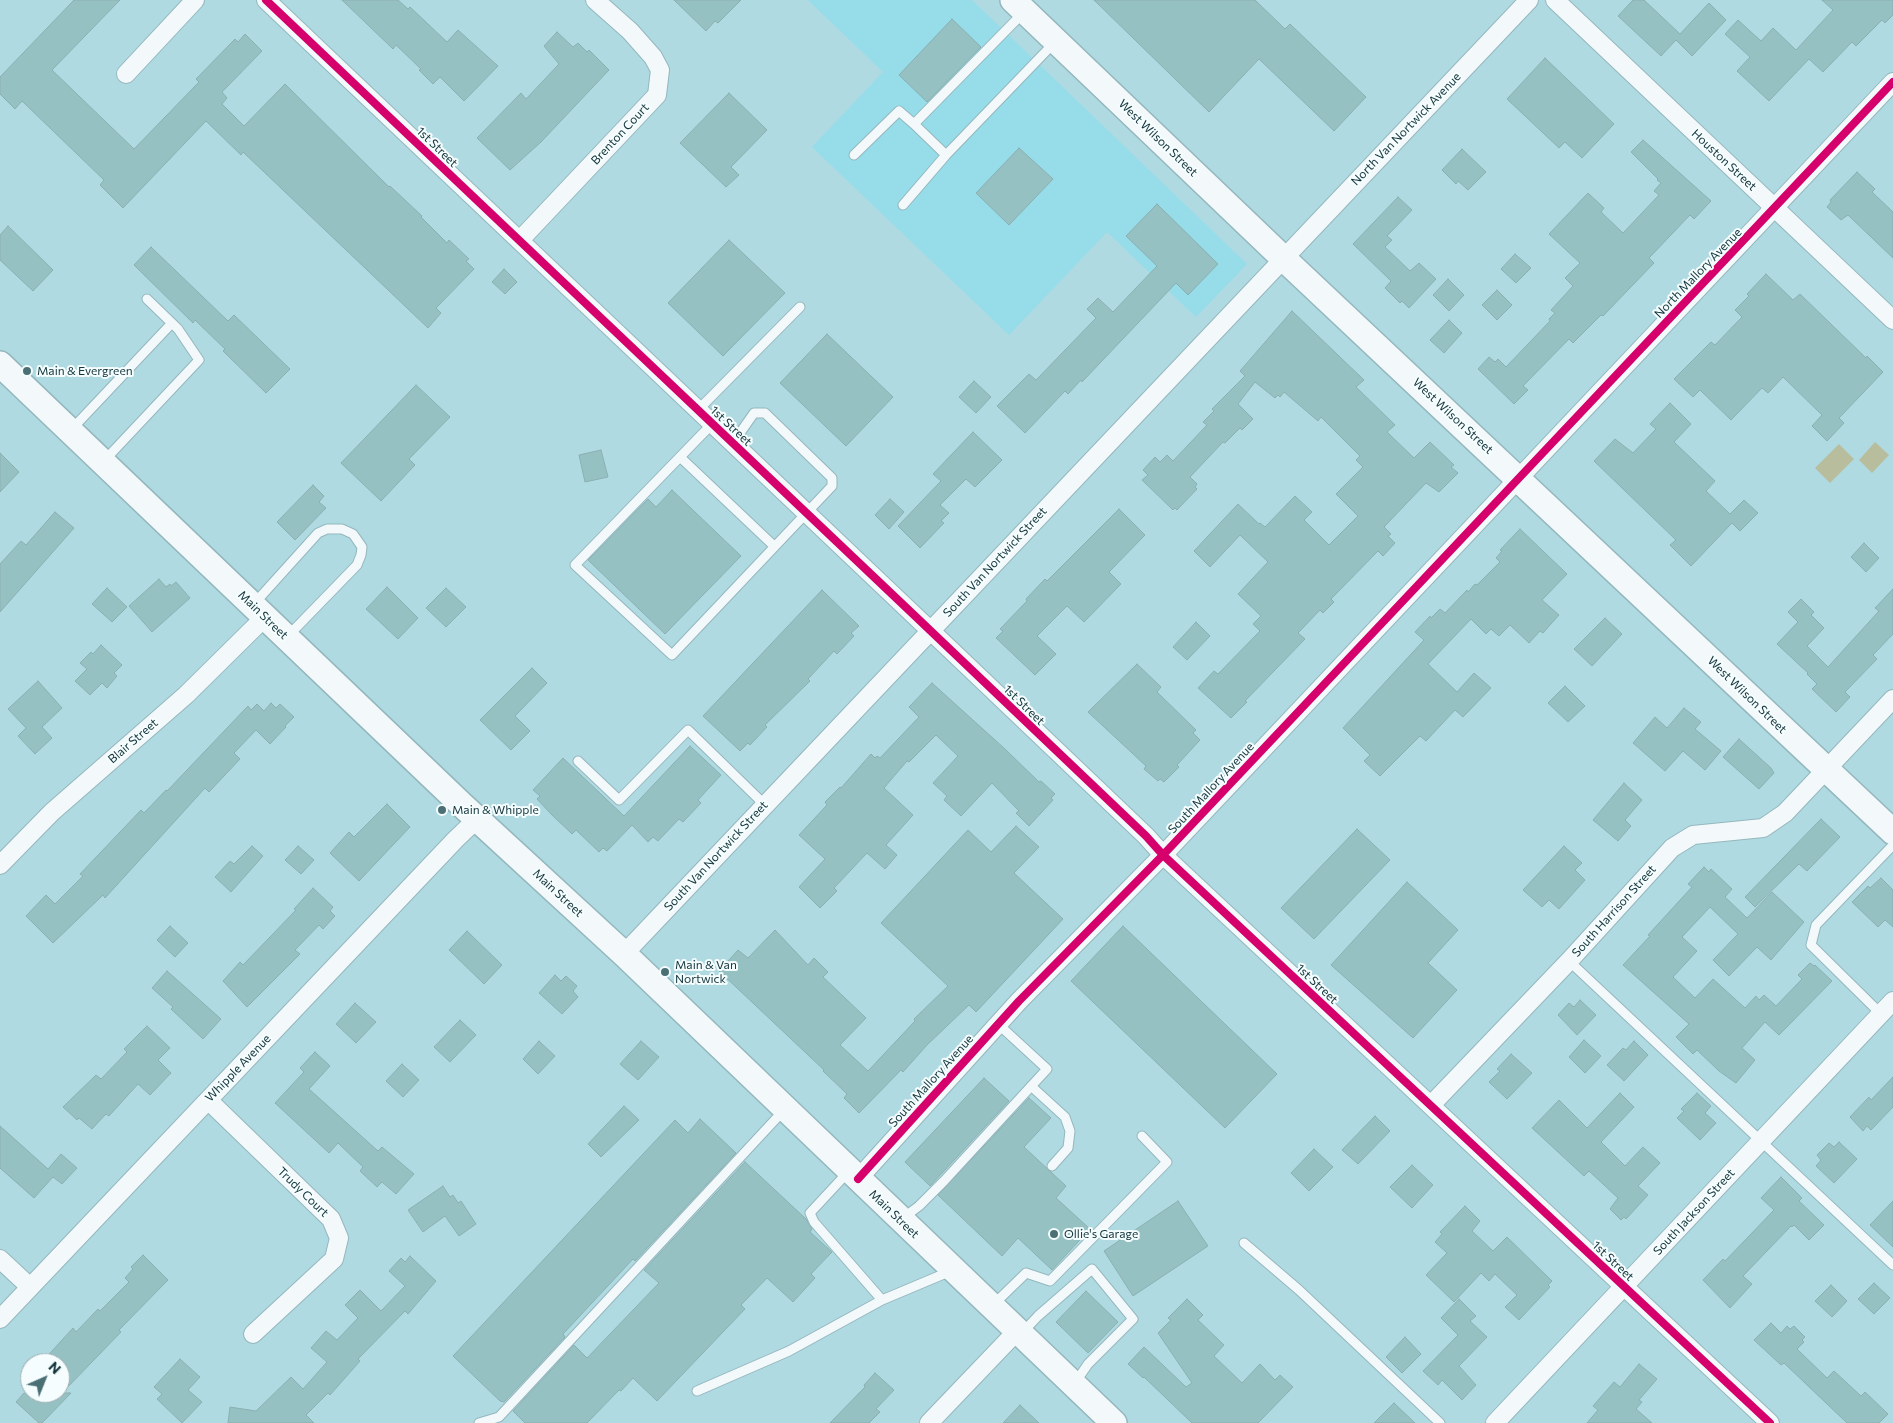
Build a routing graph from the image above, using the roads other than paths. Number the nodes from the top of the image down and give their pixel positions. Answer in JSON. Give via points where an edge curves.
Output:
{"nodes":[{"id":1,"x":195,"y":0,"type":"edge"},
{"id":2,"x":266,"y":0,"type":"edge"},
{"id":3,"x":594,"y":0,"type":"edge"},
{"id":4,"x":1529,"y":0,"type":"edge"},
{"id":5,"x":1555,"y":0,"type":"edge"},
{"id":6,"x":1019,"y":5,"type":"edge"},
{"id":7,"x":1056,"y":41,"type":"junction"},
{"id":8,"x":126,"y":74,"type":"dead end"},
{"id":9,"x":1893,"y":82,"type":"edge"},
{"id":10,"x":914,"y":124,"type":"junction"},
{"id":11,"x":854,"y":155,"type":"dead end"},
{"id":12,"x":946,"y":155,"type":"junction"},
{"id":13,"x":903,"y":205,"type":"dead end"},
{"id":14,"x":1775,"y":208,"type":"junction"},
{"id":15,"x":520,"y":240,"type":"junction"},
{"id":16,"x":1283,"y":258,"type":"junction"},
{"id":17,"x":147,"y":299,"type":"dead end"},
{"id":18,"x":800,"y":307,"type":"dead end"},
{"id":19,"x":1893,"y":320,"type":"edge"},
{"id":20,"x":172,"y":323,"type":"junction"},
{"id":21,"x":1,"y":367,"type":"edge"},
{"id":22,"x":698,"y":410,"type":"junction"},
{"id":23,"x":712,"y":424,"type":"junction"},
{"id":24,"x":70,"y":431,"type":"junction"},
{"id":25,"x":732,"y":443,"type":"junction"},
{"id":26,"x":680,"y":458,"type":"junction"},
{"id":27,"x":103,"y":462,"type":"junction"},
{"id":28,"x":1519,"y":478,"type":"junction"},
{"id":29,"x":807,"y":513,"type":"junction"},
{"id":30,"x":774,"y":546,"type":"junction"},
{"id":31,"x":259,"y":611,"type":"junction"},
{"id":32,"x":930,"y":631,"type":"junction"},
{"id":33,"x":287,"y":638,"type":"junction"},
{"id":34,"x":1893,"y":699,"type":"edge"},
{"id":35,"x":578,"y":761,"type":"dead end"},
{"id":36,"x":1827,"y":770,"type":"junction"},
{"id":37,"x":765,"y":805,"type":"junction"},
{"id":38,"x":478,"y":819,"type":"junction"},
{"id":39,"x":1893,"y":832,"type":"edge"},
{"id":40,"x":1893,"y":845,"type":"edge"},
{"id":41,"x":1163,"y":855,"type":"junction"},
{"id":42,"x":0,"y":864,"type":"edge"},
{"id":43,"x":624,"y":954,"type":"junction"},
{"id":44,"x":1569,"y":961,"type":"junction"},
{"id":45,"x":1893,"y":1001,"type":"edge"},
{"id":46,"x":1881,"y":1014,"type":"junction"},
{"id":47,"x":998,"y":1024,"type":"junction"},
{"id":48,"x":1031,"y":1086,"type":"junction"},
{"id":49,"x":208,"y":1100,"type":"junction"},
{"id":50,"x":1431,"y":1106,"type":"junction"},
{"id":51,"x":785,"y":1109,"type":"junction"},
{"id":52,"x":1142,"y":1136,"type":"dead end"},
{"id":53,"x":1761,"y":1141,"type":"junction"},
{"id":54,"x":1052,"y":1166,"type":"dead end"},
{"id":55,"x":854,"y":1175,"type":"junction"},
{"id":56,"x":900,"y":1219,"type":"junction"},
{"id":57,"x":1244,"y":1243,"type":"dead end"},
{"id":58,"x":0,"y":1258,"type":"edge"},
{"id":59,"x":1893,"y":1265,"type":"edge"},
{"id":60,"x":954,"y":1270,"type":"junction"},
{"id":61,"x":1624,"y":1286,"type":"junction"},
{"id":62,"x":30,"y":1287,"type":"junction"},
{"id":63,"x":882,"y":1300,"type":"junction"},
{"id":64,"x":991,"y":1307,"type":"junction"},
{"id":65,"x":0,"y":1319,"type":"edge"},
{"id":66,"x":1019,"y":1333,"type":"junction"},
{"id":67,"x":253,"y":1334,"type":"dead end"},
{"id":68,"x":1074,"y":1385,"type":"junction"},
{"id":69,"x":697,"y":1391,"type":"dead end"},
{"id":70,"x":479,"y":1423,"type":"edge"},
{"id":71,"x":929,"y":1423,"type":"edge"},
{"id":72,"x":1114,"y":1423,"type":"edge"},
{"id":73,"x":1440,"y":1423,"type":"edge"},
{"id":74,"x":1495,"y":1423,"type":"edge"},
{"id":75,"x":1770,"y":1423,"type":"edge"}],
"edges":[{"from":1,"to":8,"type":"street"},
{"from":2,"to":15,"type":"street","name":"1st Street"},
{"from":3,"to":15,"type":"street","name":"Brenton Court","via":[[630,31],[653,58],[660,70],[657,95]]},
{"from":4,"to":16,"type":"street","name":"North Van Nortwick Avenue"},
{"from":5,"to":14,"type":"street","name":"Houston Street"},
{"from":6,"to":7,"type":"main road","name":"West Wilson Street"},
{"from":6,"to":10,"type":"lane"},
{"from":7,"to":12,"type":"lane"},
{"from":7,"to":16,"type":"main road","name":"West Wilson Street"},
{"from":9,"to":14,"type":"street","name":"North Mallory Avenue"},
{"from":10,"to":11,"type":"lane","via":[[899,110]]},
{"from":10,"to":12,"type":"lane"},
{"from":12,"to":13,"type":"lane"},
{"from":14,"to":19,"type":"street","name":"Houston Street"},
{"from":14,"to":28,"type":"street","name":"North Mallory Avenue"},
{"from":15,"to":22,"type":"street","name":"1st Street"},
{"from":16,"to":28,"type":"main road","name":"West Wilson Street"},
{"from":16,"to":32,"type":"street","name":"South Van Nortwick Street"},
{"from":17,"to":20,"type":"lane"},
{"from":18,"to":22,"type":"lane"},
{"from":20,"to":24,"type":"lane"},
{"from":20,"to":27,"type":"lane","via":[[199,360]]},
{"from":21,"to":24,"type":"main road","name":"Main Street"},
{"from":22,"to":23,"type":"street","name":"1st Street"},
{"from":23,"to":25,"type":"street","name":"1st Street"},
{"from":23,"to":26,"type":"lane"},
{"from":24,"to":27,"type":"main road","name":"Main Street"},
{"from":25,"to":29,"type":"street","name":"1st Street"},
{"from":25,"to":29,"type":"lane","via":[[754,413],[765,414],[832,478],[832,486]]},
{"from":26,"to":30,"type":"lane"},
{"from":26,"to":30,"type":"lane","via":[[575,565],[672,655]]},
{"from":27,"to":31,"type":"main road","name":"Main Street"},
{"from":28,"to":36,"type":"main road","name":"West Wilson Street"},
{"from":28,"to":41,"type":"street","name":"South Mallory Avenue"},
{"from":29,"to":30,"type":"lane"},
{"from":29,"to":32,"type":"street","name":"1st Street"},
{"from":31,"to":33,"type":"main road","name":"Main Street"},
{"from":31,"to":33,"type":"lane","via":[[318,533],[342,529],[353,534],[362,547],[357,565]]},
{"from":31,"to":42,"type":"street","name":"Blair Street","via":[[186,695],[52,812]]},
{"from":32,"to":37,"type":"street","name":"South Van Nortwick Street"},
{"from":32,"to":41,"type":"street","name":"1st Street"},
{"from":33,"to":38,"type":"main road","name":"Main Street"},
{"from":34,"to":36,"type":"street","name":"South Harrison Street"},
{"from":35,"to":37,"type":"lane","via":[[619,800],[688,730]]},
{"from":36,"to":39,"type":"main road","name":"West Wilson Street"},
{"from":36,"to":44,"type":"street","name":"South Harrison Street","via":[[1785,813],[1763,828],[1693,835],[1672,848]]},
{"from":37,"to":43,"type":"street","name":"South Van Nortwick Street"},
{"from":38,"to":43,"type":"main road","name":"Main Street"},
{"from":38,"to":49,"type":"street","name":"Whipple Avenue"},
{"from":40,"to":46,"type":"lane","via":[[1816,925],[1812,945]]},
{"from":41,"to":47,"type":"street","name":"South Mallory Avenue"},
{"from":41,"to":50,"type":"street","name":"1st Street"},
{"from":43,"to":51,"type":"main road","name":"Main Street"},
{"from":44,"to":50,"type":"street","name":"South Harrison Street"},
{"from":44,"to":53,"type":"lane"},
{"from":45,"to":46,"type":"street","name":"South Jackson Street"},
{"from":46,"to":53,"type":"street","name":"South Jackson Street"},
{"from":47,"to":48,"type":"lane","via":[[1047,1069]]},
{"from":47,"to":55,"type":"street","name":"South Mallory Avenue"},
{"from":48,"to":54,"type":"lane","via":[[1065,1117],[1070,1131],[1068,1148]]},
{"from":48,"to":56,"type":"lane","via":[[944,1181],[919,1206]]},
{"from":49,"to":62,"type":"street","name":"Whipple Avenue"},
{"from":49,"to":67,"type":"street","name":"Trudy Court","via":[[331,1219],[338,1238],[334,1259]]},
{"from":50,"to":61,"type":"street","name":"1st Street"},
{"from":51,"to":55,"type":"main road","name":"Main Street"},
{"from":51,"to":70,"type":"lane","via":[[499,1417]]},
{"from":52,"to":64,"type":"lane","via":[[1167,1162],[1050,1281],[1026,1273]]},
{"from":53,"to":59,"type":"lane"},
{"from":53,"to":61,"type":"street","name":"South Jackson Street"},
{"from":55,"to":56,"type":"main road","name":"Main Street"},
{"from":55,"to":63,"type":"lane","via":[[810,1213],[814,1222]]},
{"from":56,"to":60,"type":"main road","name":"Main Street"},
{"from":57,"to":73,"type":"lane","via":[[1299,1290]]},
{"from":58,"to":62,"type":"street"},
{"from":60,"to":63,"type":"lane"},
{"from":60,"to":64,"type":"main road","name":"Main Street"},
{"from":61,"to":74,"type":"street","name":"South Jackson Street"},
{"from":61,"to":75,"type":"street","name":"1st Street"},
{"from":62,"to":65,"type":"street","name":"Whipple Avenue"},
{"from":63,"to":69,"type":"lane","via":[[789,1350]]},
{"from":64,"to":66,"type":"main road","name":"Main Street"},
{"from":66,"to":68,"type":"main road","name":"Main Street"},
{"from":66,"to":68,"type":"lane","via":[[1092,1268],[1133,1319],[1088,1364]]},
{"from":66,"to":71,"type":"street"},
{"from":68,"to":72,"type":"main road","name":"Main Street"}]}
